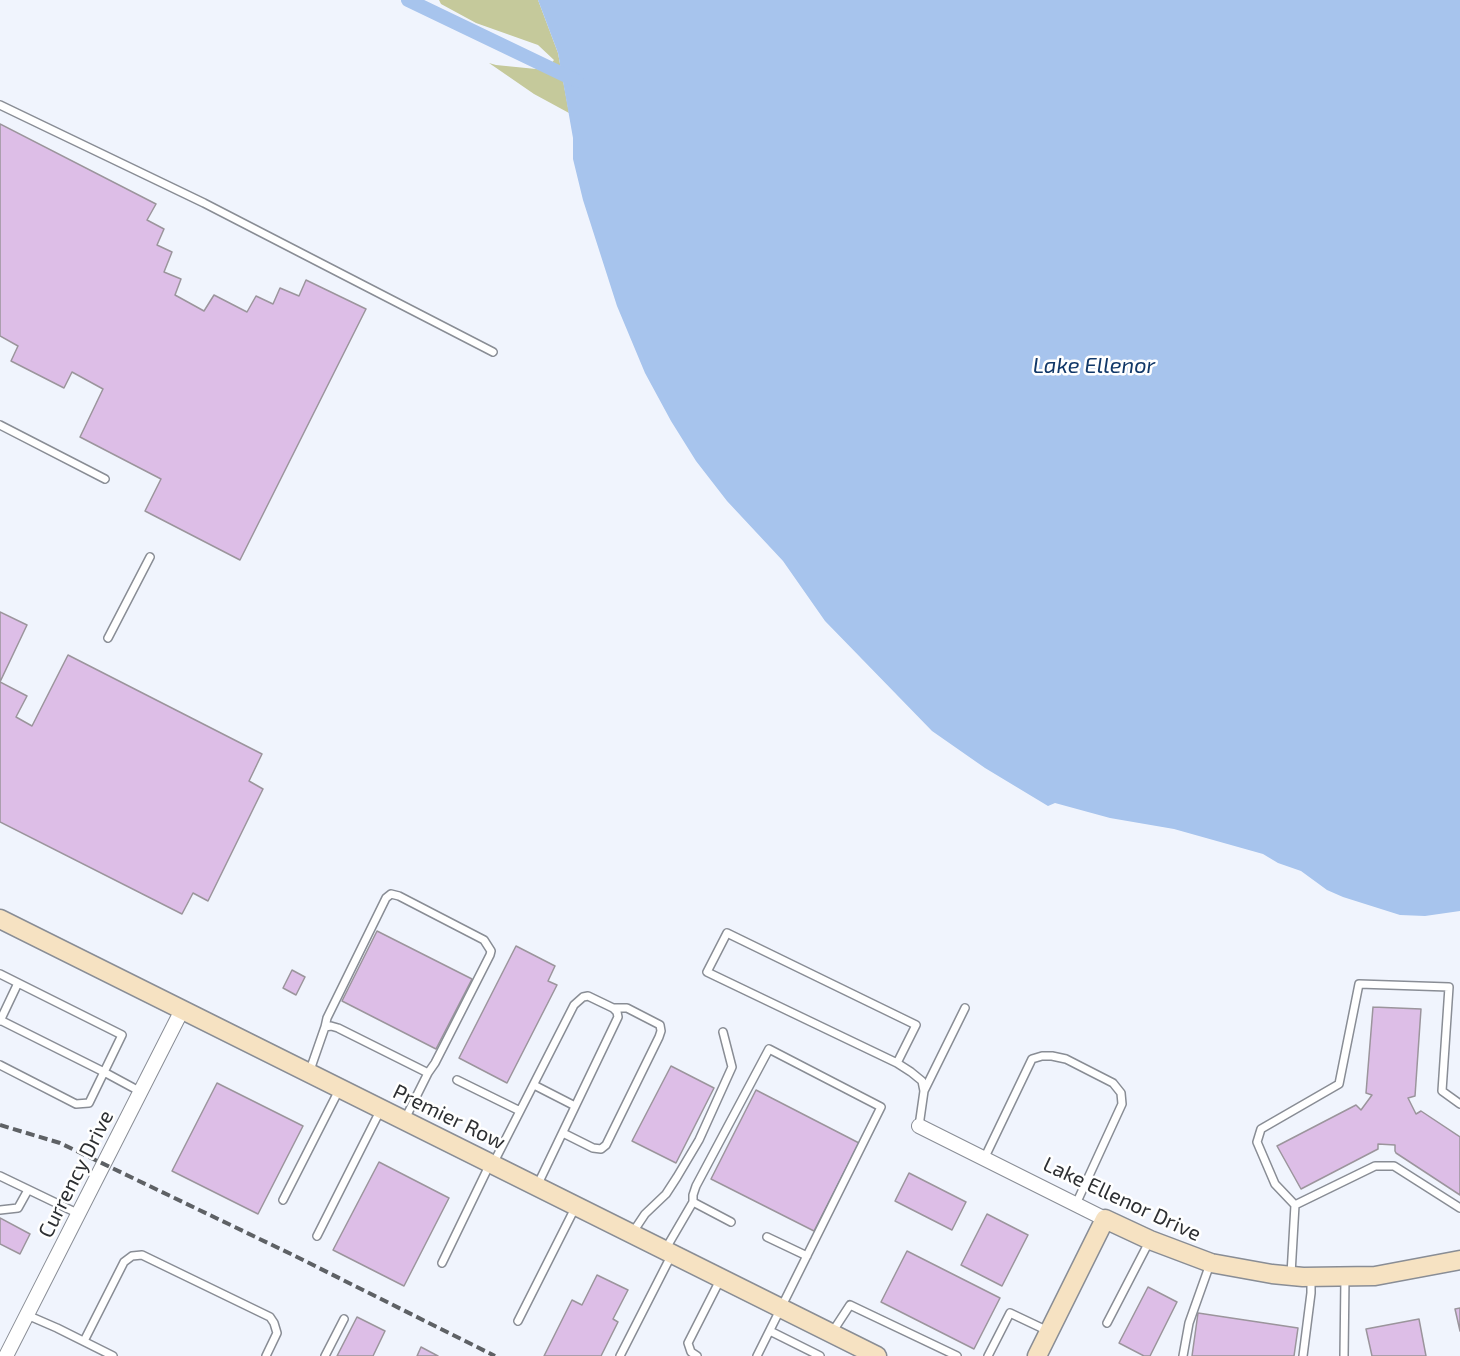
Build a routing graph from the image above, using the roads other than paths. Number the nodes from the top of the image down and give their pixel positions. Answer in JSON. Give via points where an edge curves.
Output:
{"nodes":[{"id":1,"x":0,"y":105,"type":"edge"},
{"id":2,"x":493,"y":352,"type":"dead end"},
{"id":3,"x":0,"y":425,"type":"edge"},
{"id":4,"x":105,"y":479,"type":"dead end"},
{"id":5,"x":150,"y":557,"type":"dead end"},
{"id":6,"x":108,"y":638,"type":"dead end"},
{"id":7,"x":0,"y":919,"type":"edge"},
{"id":8,"x":0,"y":974,"type":"edge"},
{"id":9,"x":18,"y":983,"type":"junction"},
{"id":10,"x":614,"y":1008,"type":"junction"},
{"id":11,"x":965,"y":1008,"type":"dead end"},
{"id":12,"x":182,"y":1010,"type":"junction"},
{"id":13,"x":0,"y":1021,"type":"edge"},
{"id":14,"x":325,"y":1027,"type":"junction"},
{"id":15,"x":723,"y":1032,"type":"dead end"},
{"id":16,"x":897,"y":1064,"type":"junction"},
{"id":17,"x":0,"y":1065,"type":"edge"},
{"id":18,"x":104,"y":1072,"type":"junction"},
{"id":19,"x":309,"y":1073,"type":"junction"},
{"id":20,"x":428,"y":1073,"type":"junction"},
{"id":21,"x":457,"y":1080,"type":"dead end"},
{"id":22,"x":534,"y":1085,"type":"junction"},
{"id":23,"x":340,"y":1088,"type":"junction"},
{"id":24,"x":924,"y":1091,"type":"junction"},
{"id":25,"x":141,"y":1092,"type":"junction"},
{"id":26,"x":1460,"y":1104,"type":"edge"},
{"id":27,"x":575,"y":1106,"type":"junction"},
{"id":28,"x":381,"y":1108,"type":"junction"},
{"id":29,"x":520,"y":1111,"type":"junction"},
{"id":30,"x":404,"y":1120,"type":"junction"},
{"id":31,"x":919,"y":1126,"type":"joint"},
{"id":32,"x":563,"y":1133,"type":"junction"},
{"id":33,"x":984,"y":1159,"type":"junction"},
{"id":34,"x":493,"y":1164,"type":"junction"},
{"id":35,"x":0,"y":1176,"type":"edge"},
{"id":36,"x":537,"y":1186,"type":"junction"},
{"id":37,"x":28,"y":1190,"type":"junction"},
{"id":38,"x":283,"y":1200,"type":"dead end"},
{"id":39,"x":693,"y":1202,"type":"junction"},
{"id":40,"x":1076,"y":1204,"type":"junction"},
{"id":41,"x":576,"y":1205,"type":"junction"},
{"id":42,"x":1295,"y":1205,"type":"junction"},
{"id":43,"x":1460,"y":1208,"type":"edge"},
{"id":44,"x":0,"y":1210,"type":"edge"},
{"id":45,"x":79,"y":1214,"type":"junction"},
{"id":46,"x":1105,"y":1219,"type":"junction"},
{"id":47,"x":731,"y":1222,"type":"dead end"},
{"id":48,"x":632,"y":1234,"type":"junction"},
{"id":49,"x":317,"y":1236,"type":"dead end"},
{"id":50,"x":767,"y":1238,"type":"dead end"},
{"id":51,"x":1150,"y":1240,"type":"junction"},
{"id":52,"x":669,"y":1252,"type":"junction"},
{"id":53,"x":807,"y":1256,"type":"junction"},
{"id":54,"x":1460,"y":1260,"type":"edge"},
{"id":55,"x":442,"y":1263,"type":"dead end"},
{"id":56,"x":1211,"y":1263,"type":"junction"},
{"id":57,"x":1291,"y":1276,"type":"junction"},
{"id":58,"x":721,"y":1278,"type":"junction"},
{"id":59,"x":1311,"y":1278,"type":"junction"},
{"id":60,"x":1345,"y":1278,"type":"junction"},
{"id":61,"x":781,"y":1308,"type":"junction"},
{"id":62,"x":27,"y":1315,"type":"junction"},
{"id":63,"x":344,"y":1319,"type":"dead end"},
{"id":64,"x":518,"y":1321,"type":"dead end"},
{"id":65,"x":1107,"y":1323,"type":"dead end"},
{"id":66,"x":770,"y":1331,"type":"junction"},
{"id":67,"x":1049,"y":1332,"type":"junction"},
{"id":68,"x":832,"y":1334,"type":"junction"},
{"id":69,"x":84,"y":1341,"type":"junction"},
{"id":70,"x":6,"y":1356,"type":"edge"},
{"id":71,"x":113,"y":1356,"type":"edge"},
{"id":72,"x":266,"y":1356,"type":"edge"},
{"id":73,"x":325,"y":1356,"type":"edge"},
{"id":74,"x":620,"y":1356,"type":"edge"},
{"id":75,"x":697,"y":1356,"type":"edge"},
{"id":76,"x":757,"y":1356,"type":"edge"},
{"id":77,"x":820,"y":1356,"type":"edge"},
{"id":78,"x":877,"y":1356,"type":"edge"},
{"id":79,"x":957,"y":1356,"type":"edge"},
{"id":80,"x":988,"y":1356,"type":"edge"},
{"id":81,"x":1038,"y":1356,"type":"edge"},
{"id":82,"x":1183,"y":1356,"type":"edge"},
{"id":83,"x":1303,"y":1356,"type":"edge"},
{"id":84,"x":1344,"y":1356,"type":"edge"}],
"edges":[{"from":1,"to":2,"type":"lane","via":[[204,203]]},
{"from":3,"to":4,"type":"lane"},
{"from":5,"to":6,"type":"lane"},
{"from":7,"to":12,"type":"street","name":"Premier Row"},
{"from":8,"to":9,"type":"lane"},
{"from":9,"to":13,"type":"lane"},
{"from":9,"to":18,"type":"lane","via":[[122,1035]]},
{"from":10,"to":22,"type":"lane","via":[[588,996],[579,1000]]},
{"from":10,"to":27,"type":"lane","via":[[616,1023]]},
{"from":10,"to":32,"type":"lane","via":[[627,1008],[660,1025],[659,1038],[606,1145],[593,1148]]},
{"from":11,"to":24,"type":"lane"},
{"from":12,"to":19,"type":"street","name":"Premier Row"},
{"from":12,"to":25,"type":"street","name":"Currency Drive"},
{"from":13,"to":18,"type":"lane"},
{"from":14,"to":19,"type":"lane"},
{"from":14,"to":20,"type":"lane","via":[[338,1028]]},
{"from":14,"to":20,"type":"lane","via":[[386,898],[391,894],[399,896],[484,940],[491,951]]},
{"from":15,"to":48,"type":"lane","via":[[732,1067],[699,1140],[666,1194],[645,1214]]},
{"from":16,"to":16,"type":"lane","via":[[707,972],[727,933],[916,1025]]},
{"from":16,"to":24,"type":"lane","via":[[922,1081]]},
{"from":17,"to":18,"type":"lane","via":[[76,1104],[89,1103]]},
{"from":18,"to":25,"type":"lane"},
{"from":19,"to":23,"type":"street","name":"Premier Row"},
{"from":20,"to":30,"type":"lane"},
{"from":21,"to":29,"type":"lane"},
{"from":22,"to":27,"type":"lane"},
{"from":22,"to":29,"type":"lane"},
{"from":23,"to":28,"type":"street","name":"Premier Row"},
{"from":23,"to":38,"type":"lane"},
{"from":24,"to":31,"type":"lane"},
{"from":25,"to":45,"type":"street","name":"Currency Drive"},
{"from":26,"to":42,"type":"lane","via":[[1442,1091],[1449,987],[1359,984],[1340,1084],[1261,1129],[1257,1142],[1275,1184]]},
{"from":27,"to":32,"type":"lane"},
{"from":28,"to":30,"type":"street","name":"Premier Row"},
{"from":28,"to":49,"type":"lane"},
{"from":29,"to":34,"type":"lane"},
{"from":30,"to":34,"type":"street","name":"Premier Row"},
{"from":31,"to":33,"type":"street","name":"Lake Ellenor Drive"},
{"from":32,"to":36,"type":"lane"},
{"from":33,"to":40,"type":"street","name":"Lake Ellenor Drive"},
{"from":33,"to":40,"type":"lane","via":[[1032,1059],[1066,1059],[1113,1083],[1121,1093],[1122,1104]]},
{"from":34,"to":36,"type":"street","name":"Premier Row"},
{"from":34,"to":55,"type":"lane"},
{"from":35,"to":37,"type":"lane"},
{"from":36,"to":41,"type":"street","name":"Premier Row"},
{"from":37,"to":44,"type":"lane","via":[[18,1208]]},
{"from":37,"to":45,"type":"lane"},
{"from":39,"to":47,"type":"lane"},
{"from":39,"to":52,"type":"lane"},
{"from":39,"to":53,"type":"lane","via":[[696,1186],[769,1049],[881,1107]]},
{"from":40,"to":46,"type":"street","name":"Lake Ellenor Drive"},
{"from":41,"to":48,"type":"street","name":"Premier Row"},
{"from":41,"to":64,"type":"lane"},
{"from":42,"to":43,"type":"lane","via":[[1375,1166],[1394,1166]]},
{"from":42,"to":57,"type":"lane"},
{"from":45,"to":62,"type":"street","name":"Currency Drive"},
{"from":46,"to":51,"type":"street","name":"Lake Ellenor Drive"},
{"from":46,"to":67,"type":"street"},
{"from":48,"to":52,"type":"street","name":"Premier Row"},
{"from":50,"to":53,"type":"lane"},
{"from":51,"to":56,"type":"street","name":"Lake Ellenor Drive"},
{"from":51,"to":65,"type":"lane"},
{"from":52,"to":58,"type":"street","name":"Premier Row"},
{"from":52,"to":74,"type":"lane"},
{"from":53,"to":61,"type":"lane"},
{"from":54,"to":60,"type":"street","name":"Lake Ellenor Drive"},
{"from":56,"to":57,"type":"street","name":"Lake Ellenor Drive"},
{"from":56,"to":82,"type":"lane","via":[[1189,1323]]},
{"from":57,"to":59,"type":"street","name":"Lake Ellenor Drive"},
{"from":58,"to":61,"type":"street","name":"Premier Row"},
{"from":58,"to":75,"type":"lane","via":[[688,1343]]},
{"from":59,"to":60,"type":"street","name":"Lake Ellenor Drive"},
{"from":59,"to":83,"type":"lane"},
{"from":60,"to":84,"type":"lane"},
{"from":61,"to":66,"type":"lane"},
{"from":61,"to":68,"type":"street","name":"Premier Row"},
{"from":62,"to":69,"type":"lane"},
{"from":62,"to":70,"type":"street","name":"Currency Drive"},
{"from":63,"to":73,"type":"lane"},
{"from":66,"to":76,"type":"lane"},
{"from":66,"to":77,"type":"lane"},
{"from":67,"to":80,"type":"lane","via":[[1010,1313]]},
{"from":67,"to":81,"type":"street"},
{"from":68,"to":78,"type":"street","name":"Premier Row"},
{"from":68,"to":79,"type":"lane","via":[[850,1305]]},
{"from":69,"to":71,"type":"lane"},
{"from":69,"to":72,"type":"lane","via":[[124,1263],[132,1256],[142,1255],[270,1317],[277,1333]]}]}
